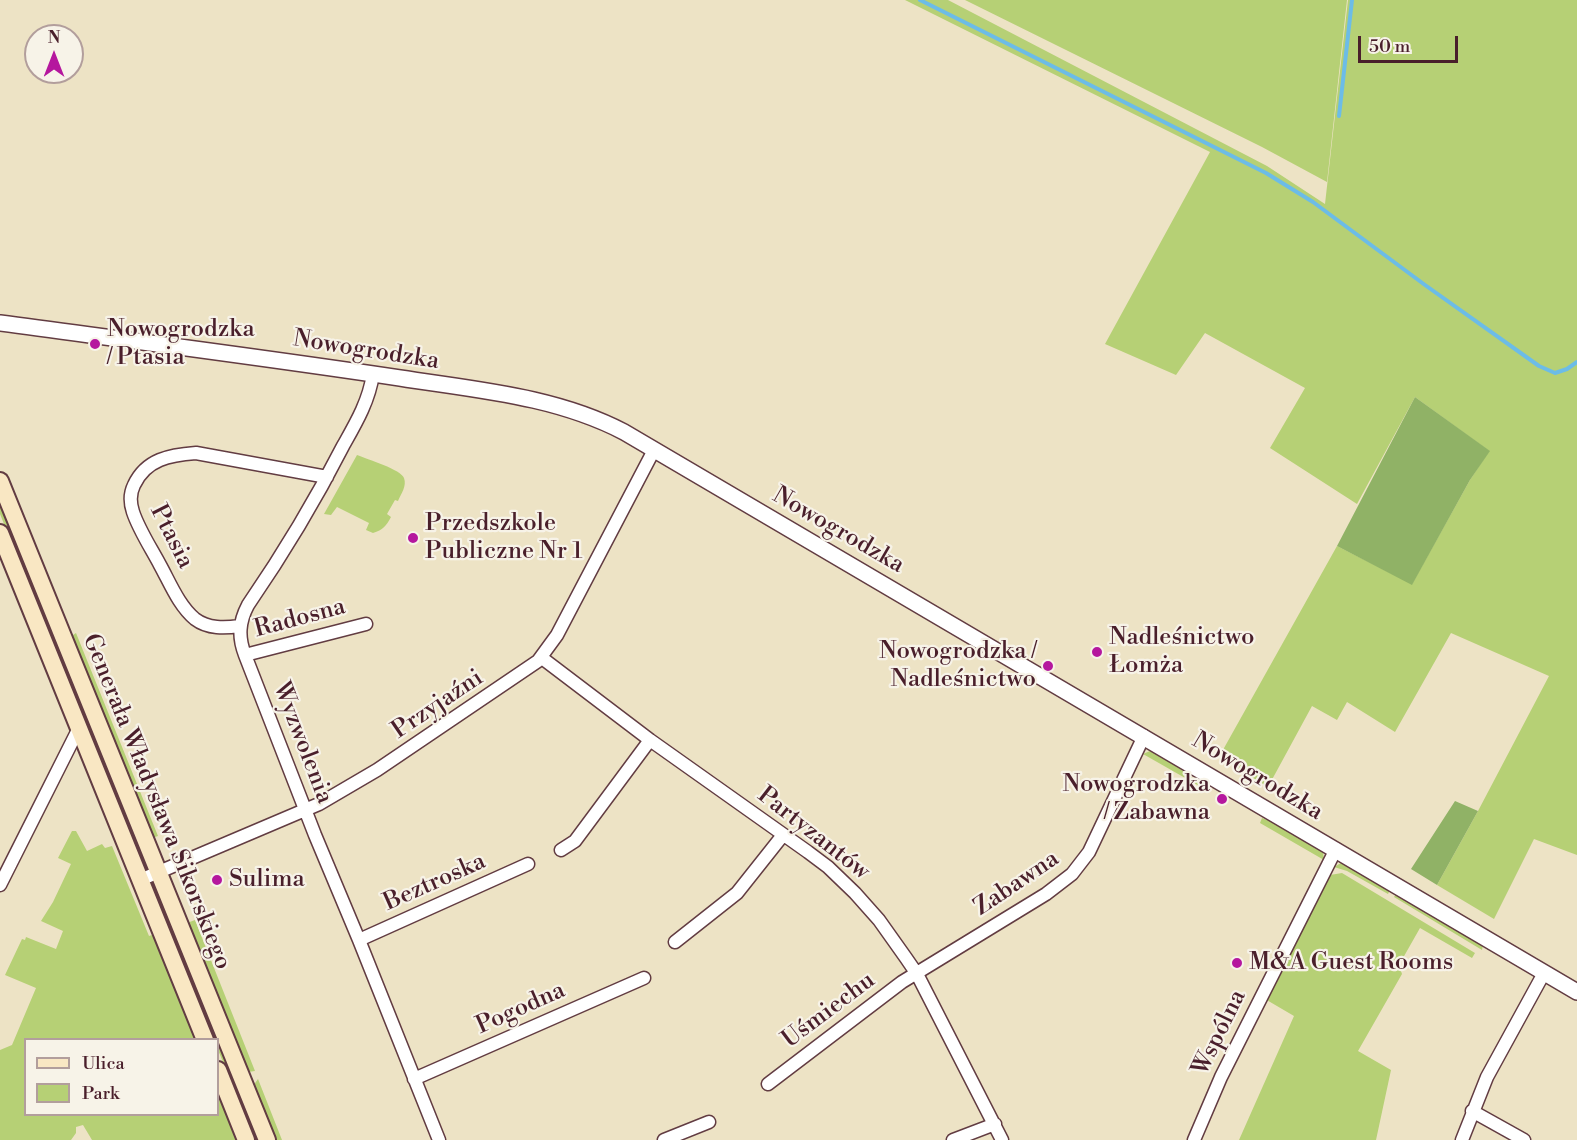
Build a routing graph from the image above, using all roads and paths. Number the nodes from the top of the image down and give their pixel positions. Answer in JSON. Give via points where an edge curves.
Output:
{"nodes":[{"id":1,"x":0,"y":323,"type":"edge"},
{"id":2,"x":373,"y":374,"type":"junction"},
{"id":3,"x":654,"y":450,"type":"junction"},
{"id":4,"x":327,"y":477,"type":"junction"},
{"id":5,"x":0,"y":482,"type":"edge"},
{"id":6,"x":0,"y":533,"type":"edge"},
{"id":7,"x":366,"y":624,"type":"dead end"},
{"id":8,"x":240,"y":626,"type":"junction"},
{"id":9,"x":245,"y":655,"type":"junction"},
{"id":10,"x":542,"y":658,"type":"junction"},
{"id":11,"x":79,"y":728,"type":"junction"},
{"id":12,"x":1144,"y":736,"type":"junction"},
{"id":13,"x":650,"y":740,"type":"junction"},
{"id":14,"x":306,"y":811,"type":"junction"},
{"id":15,"x":783,"y":835,"type":"junction"},
{"id":16,"x":1336,"y":849,"type":"junction"},
{"id":17,"x":561,"y":850,"type":"dead end"},
{"id":18,"x":528,"y":864,"type":"dead end"},
{"id":19,"x":159,"y":873,"type":"junction"},
{"id":20,"x":140,"y":880,"type":"junction"},
{"id":21,"x":0,"y":885,"type":"edge"},
{"id":22,"x":359,"y":940,"type":"junction"},
{"id":23,"x":675,"y":942,"type":"dead end"},
{"id":24,"x":1544,"y":973,"type":"junction"},
{"id":25,"x":916,"y":974,"type":"junction"},
{"id":26,"x":644,"y":978,"type":"dead end"},
{"id":27,"x":1577,"y":992,"type":"edge"},
{"id":28,"x":204,"y":1038,"type":"edge"},
{"id":29,"x":219,"y":1072,"type":"edge"},
{"id":30,"x":414,"y":1079,"type":"junction"},
{"id":31,"x":768,"y":1084,"type":"dead end"},
{"id":32,"x":1472,"y":1111,"type":"junction"},
{"id":33,"x":709,"y":1122,"type":"dead end"},
{"id":34,"x":995,"y":1125,"type":"junction"},
{"id":35,"x":246,"y":1140,"type":"edge"},
{"id":36,"x":267,"y":1140,"type":"edge"},
{"id":37,"x":439,"y":1140,"type":"edge"},
{"id":38,"x":664,"y":1140,"type":"edge"},
{"id":39,"x":953,"y":1140,"type":"edge"},
{"id":40,"x":1002,"y":1140,"type":"edge"},
{"id":41,"x":1194,"y":1140,"type":"edge"},
{"id":42,"x":1462,"y":1140,"type":"edge"},
{"id":43,"x":1524,"y":1140,"type":"edge"}],
"edges":[{"from":1,"to":2,"type":"street","name":"Nowogrodzka"},
{"from":2,"to":3,"type":"street","name":"Nowogrodzka","via":[[552,404],[603,421]]},
{"from":2,"to":4,"type":"street","via":[[367,400]]},
{"from":3,"to":10,"type":"street","name":"Przyjaźni"},
{"from":3,"to":12,"type":"street","name":"Nowogrodzka"},
{"from":4,"to":8,"type":"street","via":[[248,605]]},
{"from":4,"to":8,"type":"street","name":"Ptasia","via":[[196,453],[159,459],[145,467],[136,480],[131,490],[132,511],[183,607],[207,625]]},
{"from":5,"to":19,"type":"main road","name":"Generała Władysława Sikorskiego"},
{"from":6,"to":11,"type":"main road","name":"Generała Władysława Sikorskiego"},
{"from":7,"to":9,"type":"street","name":"Radosna"},
{"from":8,"to":9,"type":"street","name":"Wyzwolenia"},
{"from":9,"to":14,"type":"street","name":"Wyzwolenia"},
{"from":10,"to":13,"type":"street","name":"Partyzantów"},
{"from":10,"to":14,"type":"street","name":"Przyjaźni","via":[[377,770]]},
{"from":11,"to":20,"type":"main road","name":"Generała Władysława Sikorskiego"},
{"from":11,"to":21,"type":"street"},
{"from":12,"to":16,"type":"street","name":"Nowogrodzka"},
{"from":12,"to":25,"type":"street","name":"Zabawna","via":[[1089,852],[1077,869],[1046,894]]},
{"from":13,"to":15,"type":"street","name":"Partyzantów"},
{"from":13,"to":17,"type":"street","via":[[575,841]]},
{"from":14,"to":19,"type":"street","name":"Przyjaźni"},
{"from":14,"to":22,"type":"street","name":"Wyzwolenia"},
{"from":15,"to":23,"type":"street","via":[[737,893]]},
{"from":15,"to":25,"type":"street","name":"Partyzantów","via":[[828,867],[855,893]]},
{"from":16,"to":24,"type":"street","name":"Nowogrodzka"},
{"from":16,"to":41,"type":"street","name":"Wspólna","via":[[1221,1077]]},
{"from":18,"to":22,"type":"street","name":"Beztroska"},
{"from":19,"to":20,"type":"street","name":"Przyjaźni"},
{"from":19,"to":36,"type":"main road","name":"Generała Władysława Sikorskiego"},
{"from":20,"to":28,"type":"main road","name":"Generała Władysława Sikorskiego"},
{"from":22,"to":30,"type":"street","name":"Wyzwolenia"},
{"from":24,"to":27,"type":"street","name":"Nowogrodzka"},
{"from":24,"to":32,"type":"street","via":[[1486,1077]]},
{"from":25,"to":31,"type":"street","name":"Uśmiechu"},
{"from":25,"to":34,"type":"street","name":"Partyzantów"},
{"from":26,"to":30,"type":"street","name":"Pogodna"},
{"from":29,"to":35,"type":"main road"},
{"from":30,"to":37,"type":"street","name":"Wyzwolenia"},
{"from":32,"to":42,"type":"street"},
{"from":32,"to":43,"type":"street"},
{"from":33,"to":38,"type":"street"},
{"from":34,"to":39,"type":"street"},
{"from":34,"to":40,"type":"street","name":"Partyzantów"}]}
